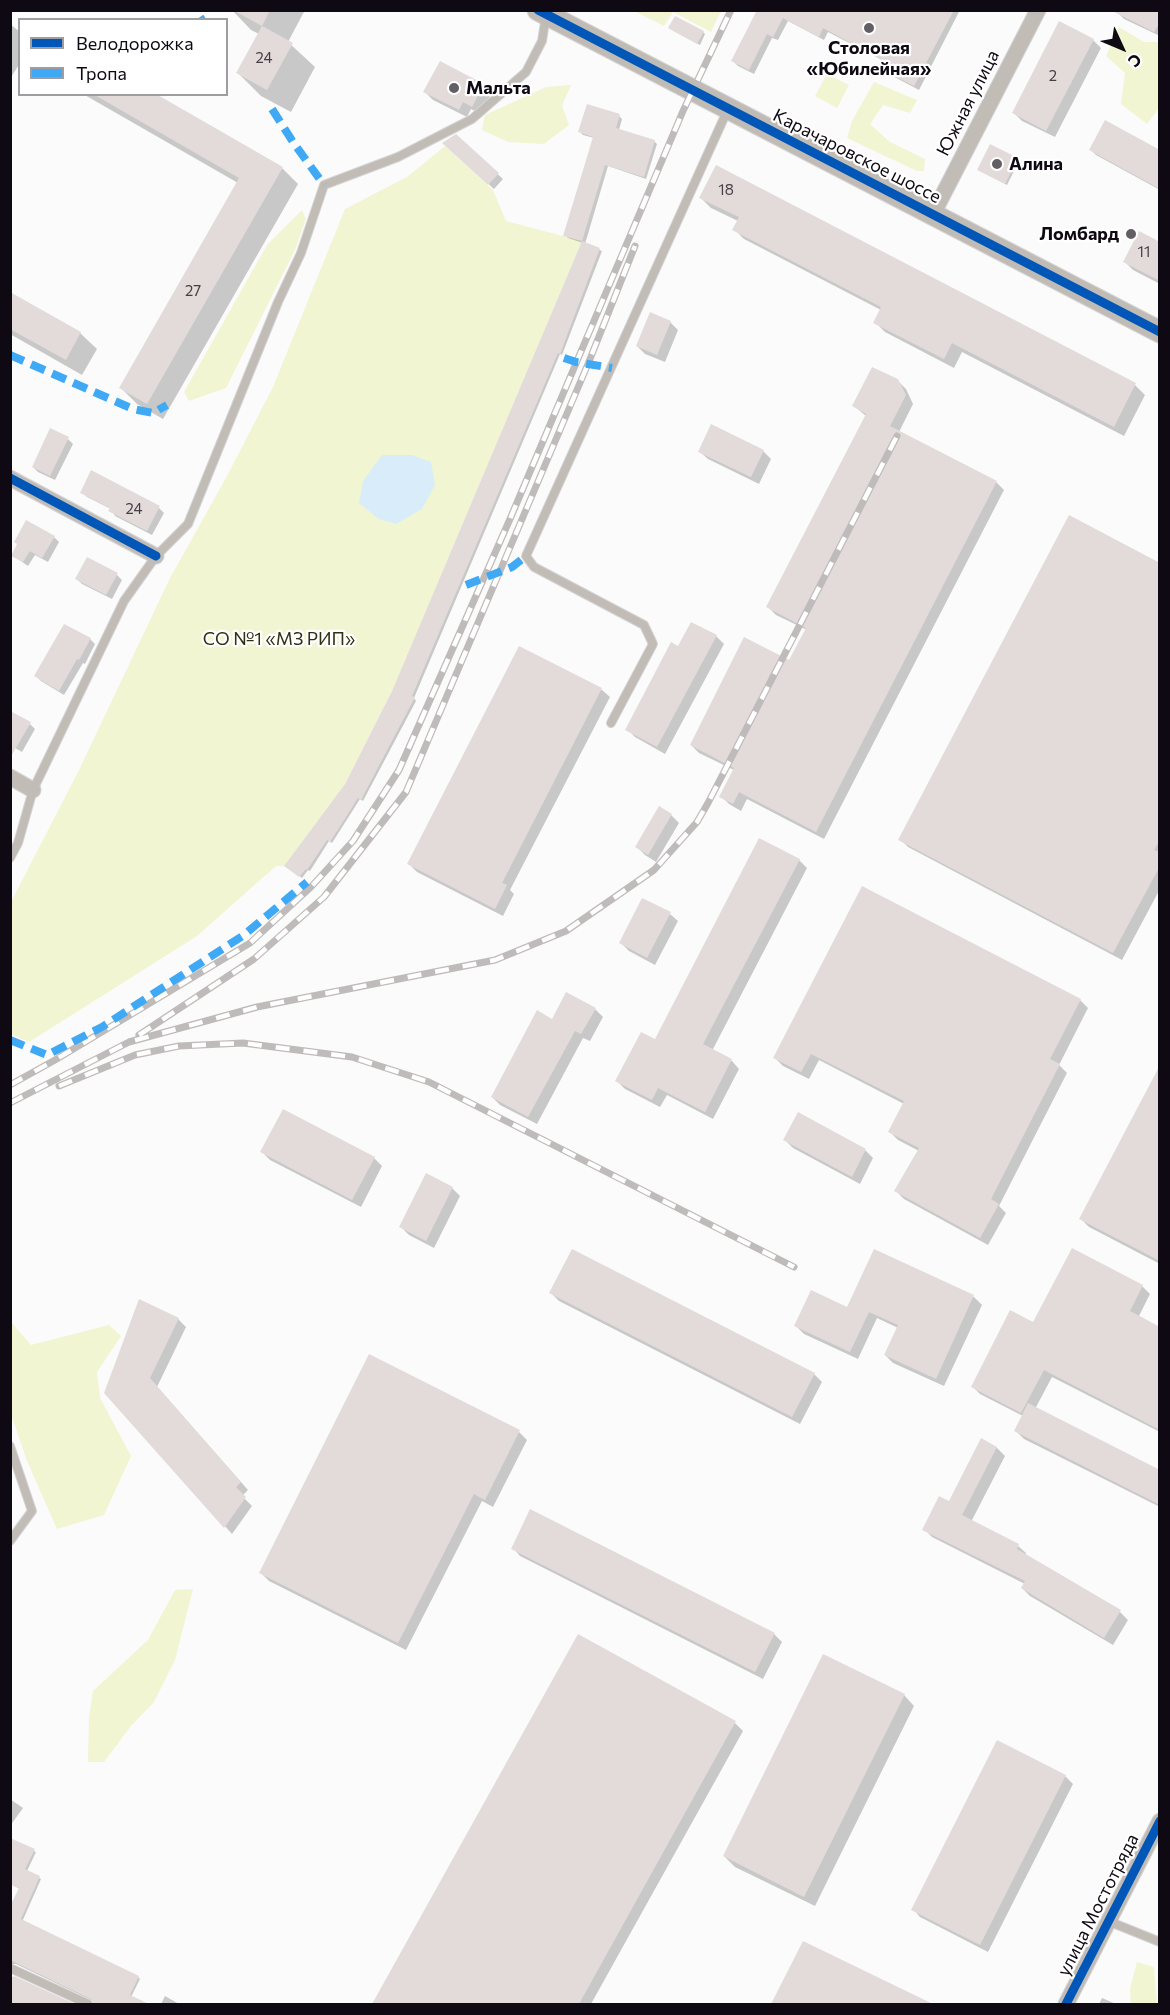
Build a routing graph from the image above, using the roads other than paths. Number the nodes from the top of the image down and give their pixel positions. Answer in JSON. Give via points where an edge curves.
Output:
{"nodes":[{"id":1,"x":1038,"y":10,"type":"edge"},
{"id":2,"x":543,"y":12,"type":"edge"},
{"id":3,"x":728,"y":108,"type":"junction"},
{"id":4,"x":933,"y":214,"type":"junction"},
{"id":5,"x":1160,"y":332,"type":"edge"},
{"id":6,"x":10,"y":478,"type":"edge"},
{"id":7,"x":156,"y":556,"type":"junction"},
{"id":8,"x":611,"y":723,"type":"dead end"},
{"id":9,"x":10,"y":777,"type":"edge"},
{"id":10,"x":33,"y":790,"type":"junction"},
{"id":11,"x":10,"y":858,"type":"edge"},
{"id":12,"x":10,"y":1446,"type":"edge"},
{"id":13,"x":10,"y":1541,"type":"edge"},
{"id":14,"x":1160,"y":1821,"type":"edge"},
{"id":15,"x":1108,"y":1921,"type":"junction"},
{"id":16,"x":1160,"y":1942,"type":"edge"},
{"id":17,"x":10,"y":1968,"type":"edge"},
{"id":18,"x":88,"y":2004,"type":"edge"},
{"id":19,"x":1066,"y":2004,"type":"edge"}],
"edges":[{"from":1,"to":4,"type":"street","name":"Южная улица"},
{"from":2,"to":3,"type":"street","name":"Карачаровское шоссе"},
{"from":2,"to":7,"type":"lane","via":[[542,41],[526,72],[472,119],[398,157],[324,185],[302,253],[278,302],[188,524]]},
{"from":3,"to":4,"type":"street","name":"Карачаровское шоссе"},
{"from":3,"to":8,"type":"lane","via":[[526,556],[534,567],[644,625],[653,645]]},
{"from":4,"to":5,"type":"street","name":"Карачаровское шоссе"},
{"from":6,"to":7,"type":"street"},
{"from":7,"to":10,"type":"lane","via":[[124,601]]},
{"from":9,"to":10,"type":"street"},
{"from":10,"to":11,"type":"lane"},
{"from":12,"to":13,"type":"lane","via":[[32,1511]]},
{"from":14,"to":15,"type":"street","name":"улица Мостотряда"},
{"from":15,"to":16,"type":"lane"},
{"from":15,"to":19,"type":"street","name":"улица Мостотряда"},
{"from":17,"to":18,"type":"lane"}]}
